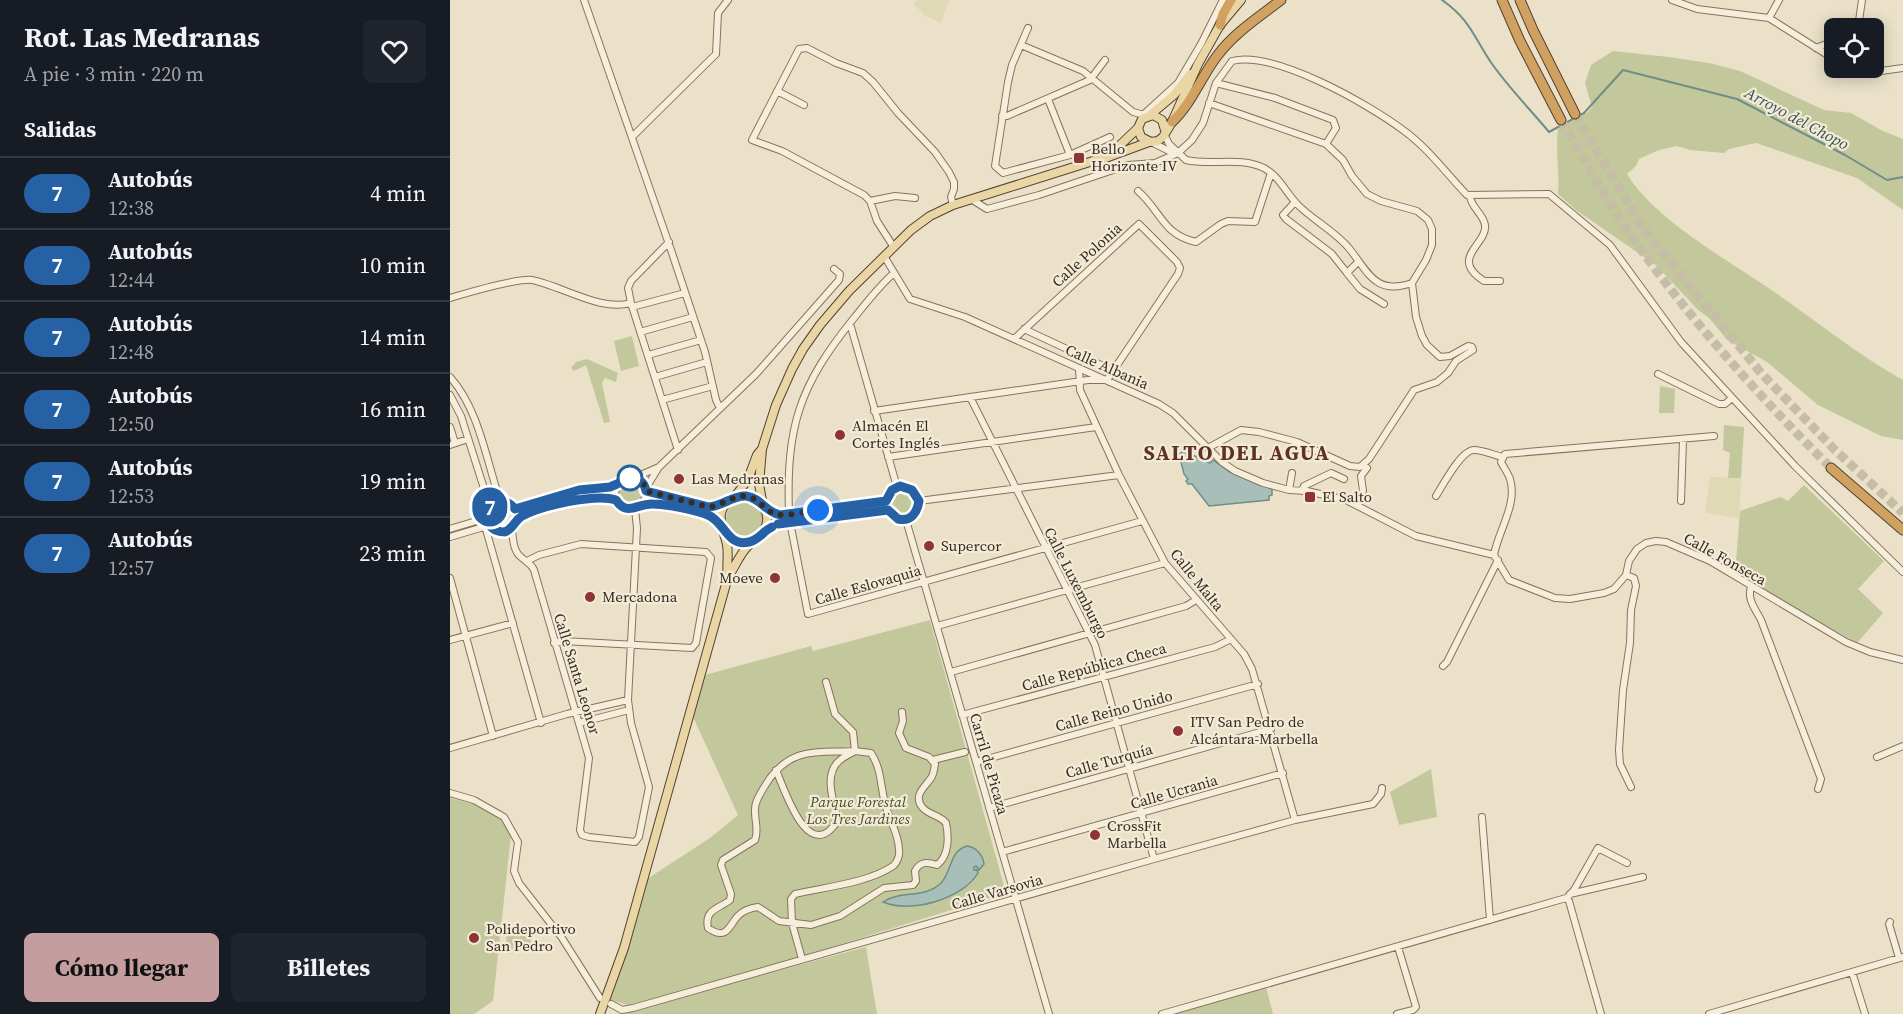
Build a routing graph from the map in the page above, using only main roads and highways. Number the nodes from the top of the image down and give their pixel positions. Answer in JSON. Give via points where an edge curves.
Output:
{"nodes":[{"id":1,"x":1241,"y":0,"type":"edge"},
{"id":2,"x":1281,"y":0,"type":"edge"},
{"id":3,"x":1502,"y":0,"type":"edge"},
{"id":4,"x":1520,"y":0,"type":"edge"},
{"id":5,"x":1224,"y":2,"type":"edge"},
{"id":6,"x":1220,"y":25,"type":"junction"},
{"id":7,"x":1198,"y":64,"type":"junction"},
{"id":8,"x":1575,"y":114,"type":"tunnel mouth"},
{"id":9,"x":1147,"y":115,"type":"junction"},
{"id":10,"x":1561,"y":120,"type":"tunnel mouth"},
{"id":11,"x":1172,"y":122,"type":"junction"},
{"id":12,"x":1138,"y":127,"type":"junction"},
{"id":13,"x":1164,"y":132,"type":"junction"},
{"id":14,"x":1150,"y":142,"type":"junction"},
{"id":15,"x":1093,"y":161,"type":"junction"},
{"id":16,"x":762,"y":449,"type":"junction"},
{"id":17,"x":1831,"y":468,"type":"tunnel mouth"},
{"id":18,"x":732,"y":500,"type":"junction"},
{"id":19,"x":764,"y":508,"type":"junction"},
{"id":20,"x":723,"y":530,"type":"junction"},
{"id":21,"x":1903,"y":530,"type":"edge"},
{"id":22,"x":754,"y":540,"type":"junction"},
{"id":23,"x":728,"y":577,"type":"junction"},
{"id":24,"x":600,"y":1014,"type":"edge"}],
"edges":[{"from":1,"to":6,"type":"main road"},
{"from":2,"to":11,"type":"highway","via":[[1229,41]]},
{"from":3,"to":10,"type":"highway"},
{"from":4,"to":8,"type":"highway"},
{"from":5,"to":6,"type":"highway"},
{"from":6,"to":7,"type":"main road"},
{"from":7,"to":9,"type":"main road","via":[[1174,95]]},
{"from":7,"to":11,"type":"main road"},
{"from":9,"to":12,"type":"main road"},
{"from":9,"to":13,"type":"main road","via":[[1162,120]]},
{"from":11,"to":13,"type":"main road"},
{"from":12,"to":14,"type":"main road","via":[[1141,137]]},
{"from":12,"to":15,"type":"main road","via":[[1118,147]]},
{"from":13,"to":14,"type":"main road","via":[[1158,141]]},
{"from":14,"to":15,"type":"main road"},
{"from":15,"to":16,"type":"main road","via":[[953,205],[920,222],[838,304],[803,349],[776,405]]},
{"from":16,"to":18,"type":"main road","via":[[748,479]]},
{"from":16,"to":19,"type":"main road","via":[[759,484]]},
{"from":17,"to":21,"type":"highway"},
{"from":18,"to":19,"type":"main road","via":[[748,496]]},
{"from":18,"to":20,"type":"main road","via":[[722,513]]},
{"from":19,"to":22,"type":"main road","via":[[765,530]]},
{"from":20,"to":22,"type":"main road","via":[[735,541]]},
{"from":20,"to":23,"type":"main road"},
{"from":22,"to":23,"type":"main road"},
{"from":23,"to":24,"type":"main road","via":[[624,948]]}]}
